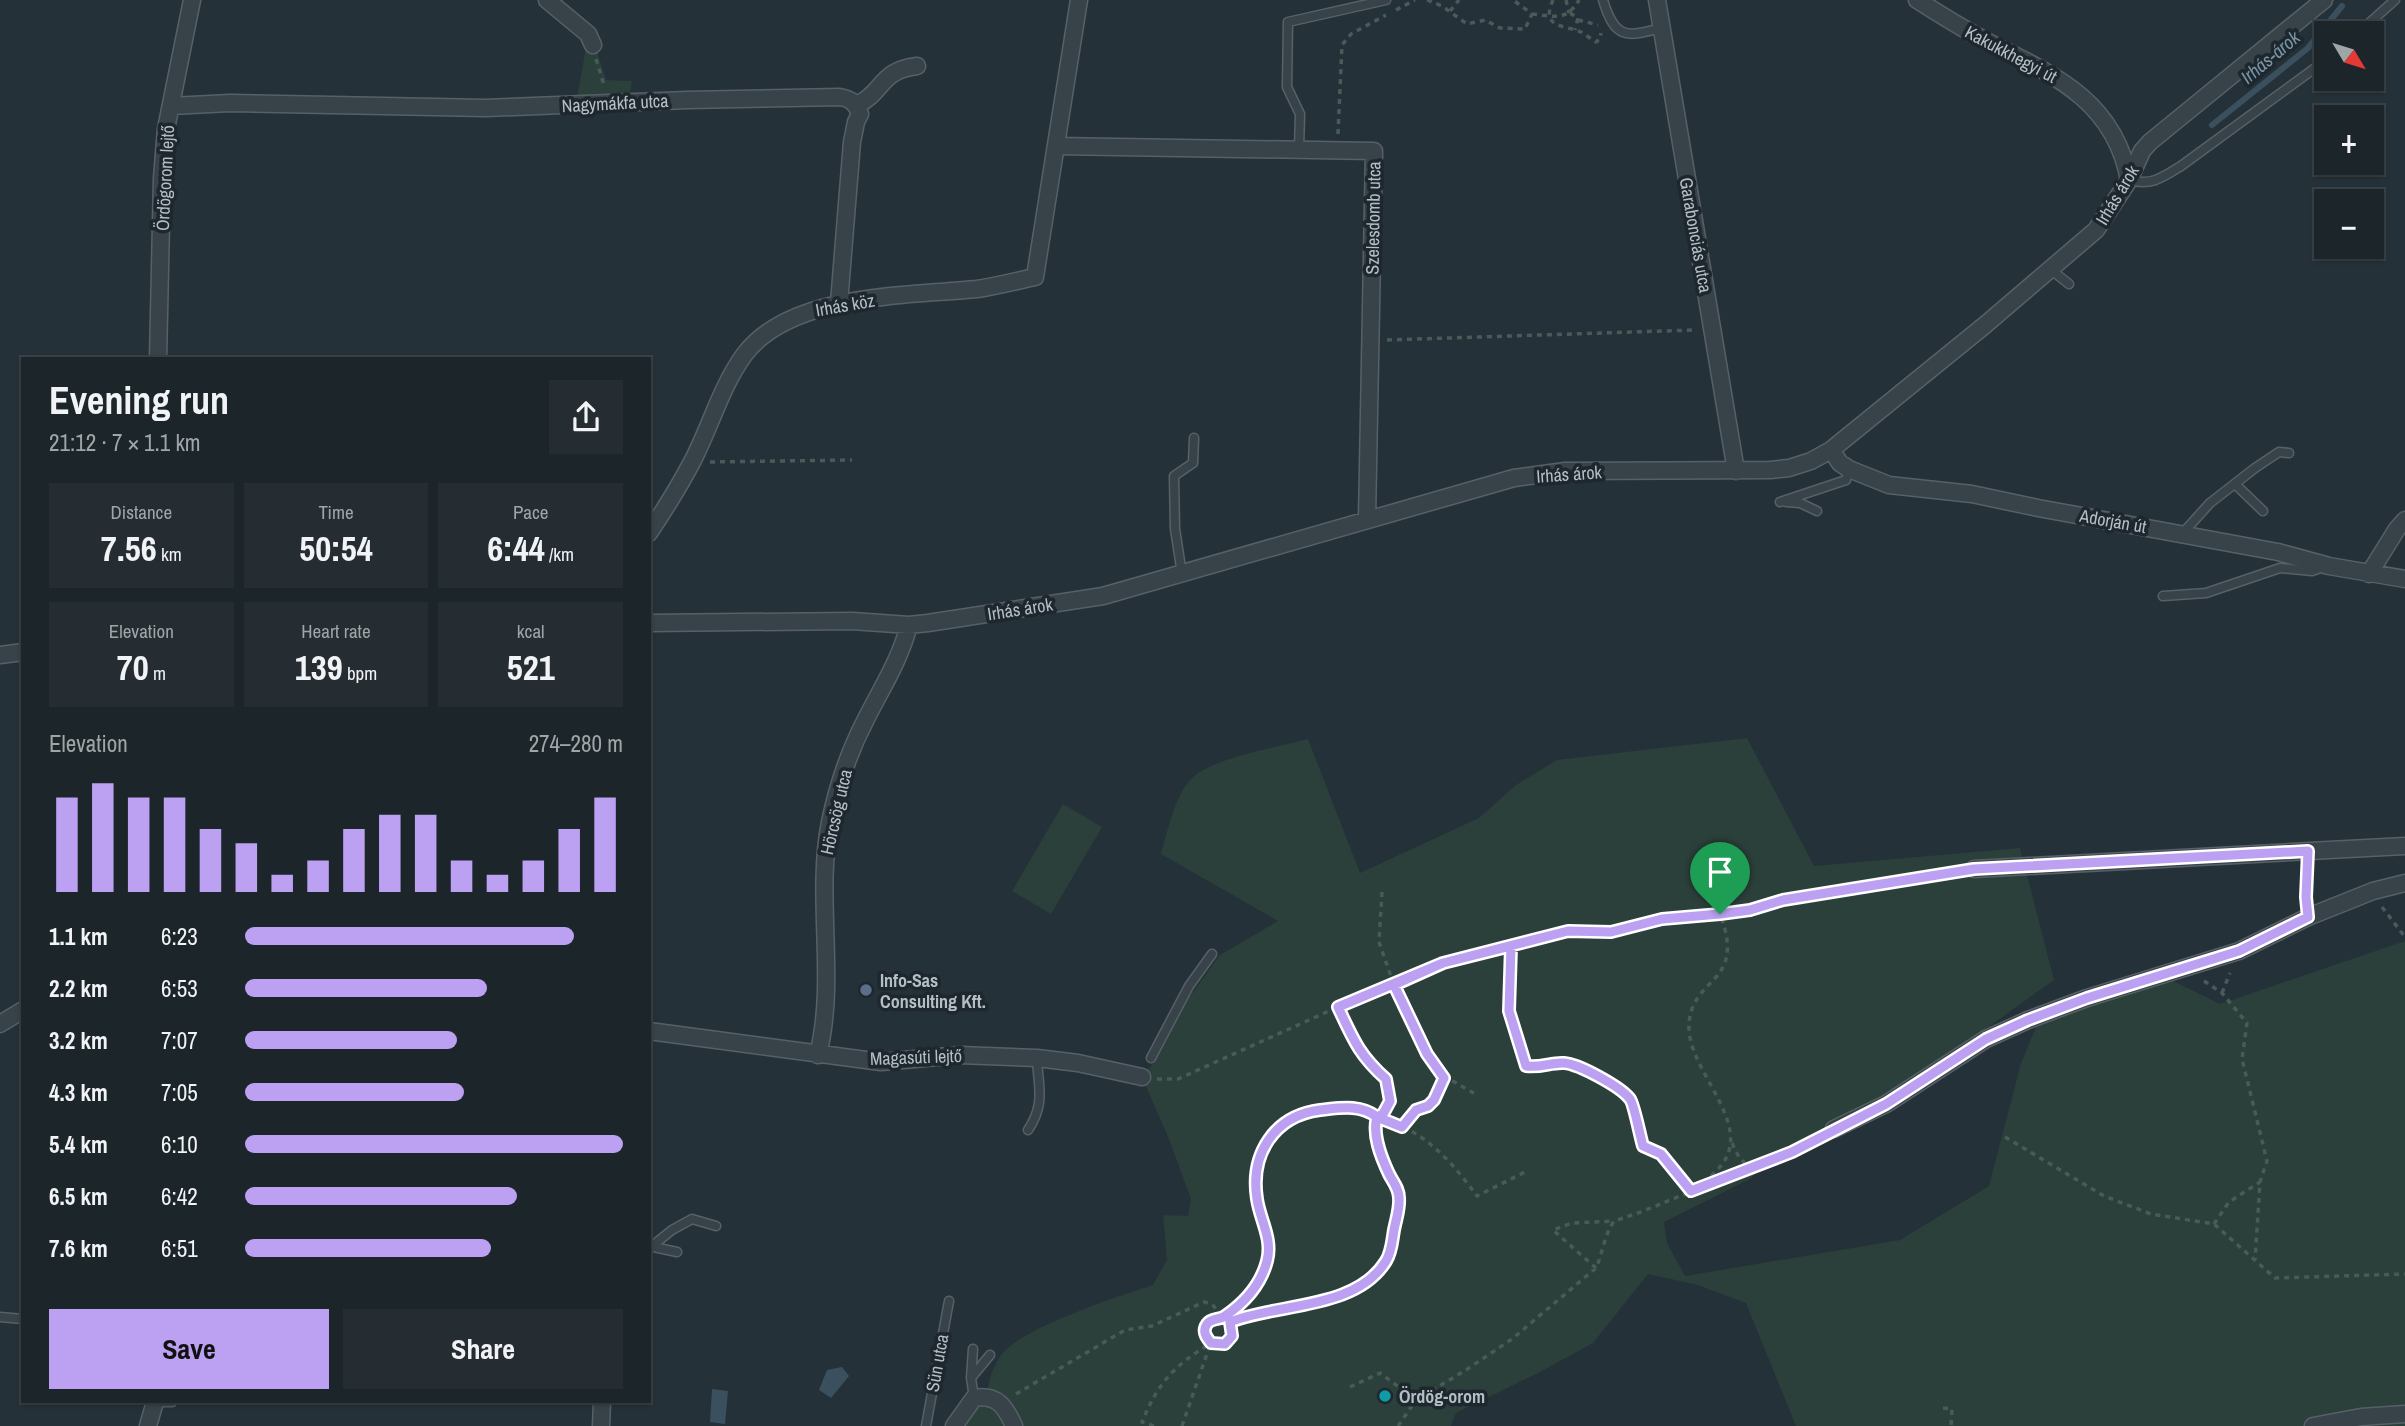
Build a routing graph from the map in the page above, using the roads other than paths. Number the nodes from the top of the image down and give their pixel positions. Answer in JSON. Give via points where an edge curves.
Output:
{"nodes":[{"id":1,"x":192,"y":0,"type":"edge"},
{"id":2,"x":547,"y":0,"type":"edge"},
{"id":3,"x":1079,"y":0,"type":"edge"},
{"id":4,"x":1386,"y":0,"type":"edge"},
{"id":5,"x":1604,"y":0,"type":"edge"},
{"id":6,"x":1657,"y":0,"type":"edge"},
{"id":7,"x":2325,"y":0,"type":"edge"},
{"id":8,"x":2376,"y":0,"type":"edge"},
{"id":9,"x":2395,"y":0,"type":"edge"},
{"id":10,"x":1926,"y":2,"type":"edge"},
{"id":11,"x":2385,"y":9,"type":"junction"},
{"id":12,"x":2372,"y":21,"type":"edge"},
{"id":13,"x":1661,"y":28,"type":"junction"},
{"id":14,"x":593,"y":45,"type":"road end"},
{"id":15,"x":917,"y":66,"type":"dead end"},
{"id":16,"x":2314,"y":69,"type":"edge"},
{"id":17,"x":857,"y":105,"type":"junction"},
{"id":18,"x":171,"y":106,"type":"junction"},
{"id":19,"x":1056,"y":146,"type":"junction"},
{"id":20,"x":1299,"y":149,"type":"junction"},
{"id":21,"x":2129,"y":180,"type":"junction"},
{"id":22,"x":2050,"y":269,"type":"junction"},
{"id":23,"x":2069,"y":284,"type":"dead end"},
{"id":24,"x":839,"y":303,"type":"junction"},
{"id":25,"x":158,"y":357,"type":"edge"},
{"id":26,"x":1195,"y":438,"type":"dead end"},
{"id":27,"x":1831,"y":450,"type":"junction"},
{"id":28,"x":2289,"y":453,"type":"dead end"},
{"id":29,"x":1849,"y":469,"type":"junction"},
{"id":30,"x":1736,"y":471,"type":"junction"},
{"id":31,"x":2236,"y":485,"type":"junction"},
{"id":32,"x":1817,"y":511,"type":"dead end"},
{"id":33,"x":2263,"y":511,"type":"dead end"},
{"id":34,"x":1367,"y":519,"type":"junction"},
{"id":35,"x":2405,"y":520,"type":"edge"},
{"id":36,"x":651,"y":530,"type":"edge"},
{"id":37,"x":2182,"y":534,"type":"junction"},
{"id":38,"x":2329,"y":566,"type":"junction"},
{"id":39,"x":1182,"y":574,"type":"junction"},
{"id":40,"x":2369,"y":574,"type":"junction"},
{"id":41,"x":2405,"y":579,"type":"edge"},
{"id":42,"x":2163,"y":596,"type":"dead end"},
{"id":43,"x":651,"y":623,"type":"edge"},
{"id":44,"x":909,"y":625,"type":"junction"},
{"id":45,"x":21,"y":652,"type":"edge"},
{"id":46,"x":0,"y":655,"type":"edge"},
{"id":47,"x":2405,"y":846,"type":"edge"},
{"id":48,"x":1974,"y":869,"type":"road end"},
{"id":49,"x":2405,"y":883,"type":"edge"},
{"id":50,"x":1212,"y":954,"type":"dead end"},
{"id":51,"x":21,"y":1011,"type":"edge"},
{"id":52,"x":0,"y":1024,"type":"edge"},
{"id":53,"x":651,"y":1031,"type":"edge"},
{"id":54,"x":818,"y":1055,"type":"junction"},
{"id":55,"x":1037,"y":1058,"type":"junction"},
{"id":56,"x":1151,"y":1058,"type":"dead end"},
{"id":57,"x":1142,"y":1077,"type":"dead end"},
{"id":58,"x":1833,"y":1129,"type":"road end"},
{"id":59,"x":1028,"y":1130,"type":"dead end"},
{"id":60,"x":716,"y":1226,"type":"dead end"},
{"id":61,"x":651,"y":1245,"type":"edge"},
{"id":62,"x":651,"y":1246,"type":"edge"},
{"id":63,"x":677,"y":1252,"type":"dead end"},
{"id":64,"x":949,"y":1301,"type":"dead end"},
{"id":65,"x":0,"y":1317,"type":"edge"},
{"id":66,"x":21,"y":1319,"type":"edge"},
{"id":67,"x":973,"y":1349,"type":"dead end"},
{"id":68,"x":990,"y":1355,"type":"dead end"},
{"id":69,"x":971,"y":1378,"type":"junction"},
{"id":70,"x":974,"y":1398,"type":"junction"},
{"id":71,"x":155,"y":1403,"type":"edge"},
{"id":72,"x":602,"y":1403,"type":"edge"},
{"id":73,"x":2405,"y":1414,"type":"edge"},
{"id":74,"x":148,"y":1426,"type":"edge"},
{"id":75,"x":601,"y":1426,"type":"edge"},
{"id":76,"x":926,"y":1426,"type":"edge"},
{"id":77,"x":954,"y":1426,"type":"edge"},
{"id":78,"x":1014,"y":1426,"type":"edge"},
{"id":79,"x":2313,"y":1426,"type":"edge"}],
"edges":[{"from":1,"to":18,"type":"street","name":"Ördögorom lejtő"},
{"from":2,"to":14,"type":"street","via":[[588,34]]},
{"from":3,"to":19,"type":"street"},
{"from":4,"to":20,"type":"lane","via":[[1288,22],[1287,87],[1300,114]]},
{"from":5,"to":13,"type":"lane","via":[[1624,33],[1633,36]]},
{"from":6,"to":13,"type":"street","name":"Garabonciás utca"},
{"from":7,"to":21,"type":"street","name":"Irhás árok","via":[[2150,142]]},
{"from":8,"to":11,"type":"lane"},
{"from":9,"to":11,"type":"lane"},
{"from":10,"to":21,"type":"street","name":"Kakukkhegyi út","via":[[1973,34],[2045,70],[2081,96],[2110,128],[2126,161]]},
{"from":11,"to":12,"type":"lane"},
{"from":13,"to":30,"type":"street","name":"Garabonciás utca"},
{"from":15,"to":17,"type":"street","via":[[889,75]]},
{"from":16,"to":21,"type":"lane","via":[[2181,166],[2156,181]]},
{"from":17,"to":18,"type":"street","name":"Nagymákfa utca","via":[[839,97],[486,108],[256,103]]},
{"from":17,"to":24,"type":"street","via":[[860,114],[852,142]]},
{"from":18,"to":25,"type":"street","name":"Ördögorom lejtő","via":[[162,178]]},
{"from":19,"to":20,"type":"street","name":"Szelesdomb utca"},
{"from":19,"to":24,"type":"street","name":"Irhás köz","via":[[1035,277],[982,288]]},
{"from":20,"to":34,"type":"street","name":"Szelesdomb utca","via":[[1374,151]]},
{"from":21,"to":22,"type":"street","name":"Irhás árok","via":[[2096,230]]},
{"from":22,"to":23,"type":"lane"},
{"from":22,"to":27,"type":"street","name":"Irhás árok"},
{"from":24,"to":36,"type":"street","name":"Irhás köz","via":[[790,320],[754,344],[728,380],[692,462]]},
{"from":26,"to":39,"type":"lane","via":[[1193,463],[1174,476]]},
{"from":27,"to":29,"type":"street","name":"Adorján út"},
{"from":27,"to":30,"type":"street","name":"Irhás árok","via":[[1789,468]]},
{"from":28,"to":31,"type":"lane","via":[[2278,452]]},
{"from":29,"to":32,"type":"lane","via":[[1846,480],[1780,502],[1800,503]]},
{"from":29,"to":37,"type":"street","name":"Adorján út","via":[[1897,486],[1972,494]]},
{"from":30,"to":34,"type":"street","name":"Irhás árok","via":[[1565,471],[1502,481]]},
{"from":31,"to":33,"type":"lane"},
{"from":31,"to":37,"type":"lane","via":[[2210,503]]},
{"from":34,"to":39,"type":"street","name":"Irhás árok"},
{"from":35,"to":40,"type":"street"},
{"from":37,"to":38,"type":"street","name":"Adorján út"},
{"from":38,"to":40,"type":"street","name":"Adorján út"},
{"from":38,"to":42,"type":"lane","via":[[2312,571],[2280,568],[2206,593]]},
{"from":39,"to":44,"type":"street","name":"Irhás árok","via":[[1103,596]]},
{"from":40,"to":41,"type":"street","name":"Adorján út"},
{"from":43,"to":44,"type":"street","name":"Irhás árok","via":[[852,621]]},
{"from":44,"to":54,"type":"street","name":"Hörcsög utca","via":[[902,650],[857,737],[830,820],[823,869],[826,989]]},
{"from":45,"to":46,"type":"street"},
{"from":47,"to":48,"type":"street"},
{"from":49,"to":58,"type":"street","via":[[2308,917],[2239,951],[2028,1020],[1986,1039],[1886,1104]]},
{"from":50,"to":56,"type":"lane","via":[[1189,986]]},
{"from":51,"to":52,"type":"street"},
{"from":53,"to":54,"type":"street","name":"Magasúti lejtő"},
{"from":54,"to":55,"type":"street","name":"Magasúti lejtő","via":[[881,1062],[960,1055]]},
{"from":55,"to":57,"type":"street","name":"Magasúti lejtő"},
{"from":55,"to":59,"type":"lane","via":[[1041,1103]]},
{"from":60,"to":61,"type":"lane","via":[[692,1219]]},
{"from":62,"to":63,"type":"lane"},
{"from":64,"to":76,"type":"lane","name":"Sün utca"},
{"from":65,"to":66,"type":"lane"},
{"from":67,"to":69,"type":"lane","name":"Sün utca"},
{"from":68,"to":69,"type":"lane","name":"Sün utca"},
{"from":69,"to":70,"type":"lane","name":"Sün utca"},
{"from":70,"to":77,"type":"street"},
{"from":70,"to":78,"type":"street","via":[[998,1401]]},
{"from":71,"to":74,"type":"street"},
{"from":72,"to":75,"type":"street"},
{"from":73,"to":79,"type":"street"}]}
